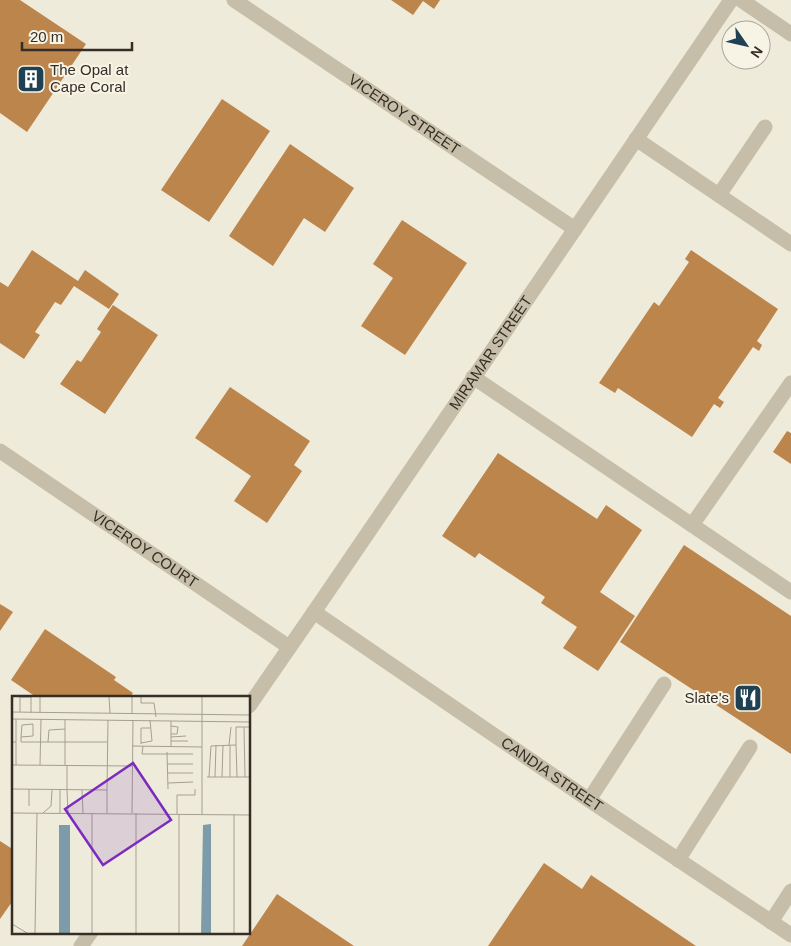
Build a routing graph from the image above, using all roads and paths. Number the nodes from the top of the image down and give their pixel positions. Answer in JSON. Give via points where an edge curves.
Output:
{"nodes":[{"id":1,"x":234,"y":0,"type":"edge"},
{"id":2,"x":731,"y":0,"type":"edge"},
{"id":3,"x":741,"y":0,"type":"edge"},
{"id":4,"x":791,"y":34,"type":"edge"},
{"id":5,"x":765,"y":128,"type":"dead end"},
{"id":6,"x":636,"y":139,"type":"junction"},
{"id":7,"x":719,"y":195,"type":"junction"},
{"id":8,"x":575,"y":229,"type":"junction"},
{"id":9,"x":791,"y":244,"type":"edge"},
{"id":10,"x":473,"y":377,"type":"junction"},
{"id":11,"x":791,"y":383,"type":"edge"},
{"id":12,"x":0,"y":452,"type":"edge"},
{"id":13,"x":692,"y":525,"type":"junction"},
{"id":14,"x":791,"y":592,"type":"edge"},
{"id":15,"x":314,"y":612,"type":"junction"},
{"id":16,"x":289,"y":647,"type":"junction"},
{"id":17,"x":664,"y":684,"type":"dead end"},
{"id":18,"x":250,"y":705,"type":"edge"},
{"id":19,"x":750,"y":747,"type":"dead end"},
{"id":20,"x":589,"y":800,"type":"junction"},
{"id":21,"x":678,"y":860,"type":"junction"},
{"id":22,"x":791,"y":892,"type":"edge"},
{"id":23,"x":772,"y":922,"type":"junction"},
{"id":24,"x":90,"y":934,"type":"edge"},
{"id":25,"x":791,"y":934,"type":"edge"},
{"id":26,"x":81,"y":946,"type":"edge"}],
"edges":[{"from":1,"to":8,"type":"street","name":"VICEROY STREET"},
{"from":2,"to":6,"type":"street","name":"MIRAMAR STREET"},
{"from":3,"to":4,"type":"street"},
{"from":5,"to":7,"type":"street"},
{"from":6,"to":7,"type":"street"},
{"from":6,"to":8,"type":"street","name":"MIRAMAR STREET"},
{"from":7,"to":9,"type":"street"},
{"from":8,"to":10,"type":"street","name":"MIRAMAR STREET"},
{"from":10,"to":13,"type":"street"},
{"from":10,"to":15,"type":"street","name":"MIRAMAR STREET"},
{"from":11,"to":13,"type":"street"},
{"from":12,"to":16,"type":"street","name":"VICEROY COURT"},
{"from":13,"to":14,"type":"street"},
{"from":15,"to":16,"type":"street","name":"MIRAMAR STREET"},
{"from":15,"to":20,"type":"street","name":"CANDIA STREET"},
{"from":16,"to":18,"type":"street","name":"MIRAMAR STREET"},
{"from":17,"to":20,"type":"street"},
{"from":19,"to":21,"type":"street"},
{"from":20,"to":21,"type":"street","name":"CANDIA STREET"},
{"from":21,"to":23,"type":"street","name":"CANDIA STREET"},
{"from":22,"to":23,"type":"street"},
{"from":23,"to":25,"type":"street","name":"CANDIA STREET"},
{"from":24,"to":26,"type":"street"}]}
